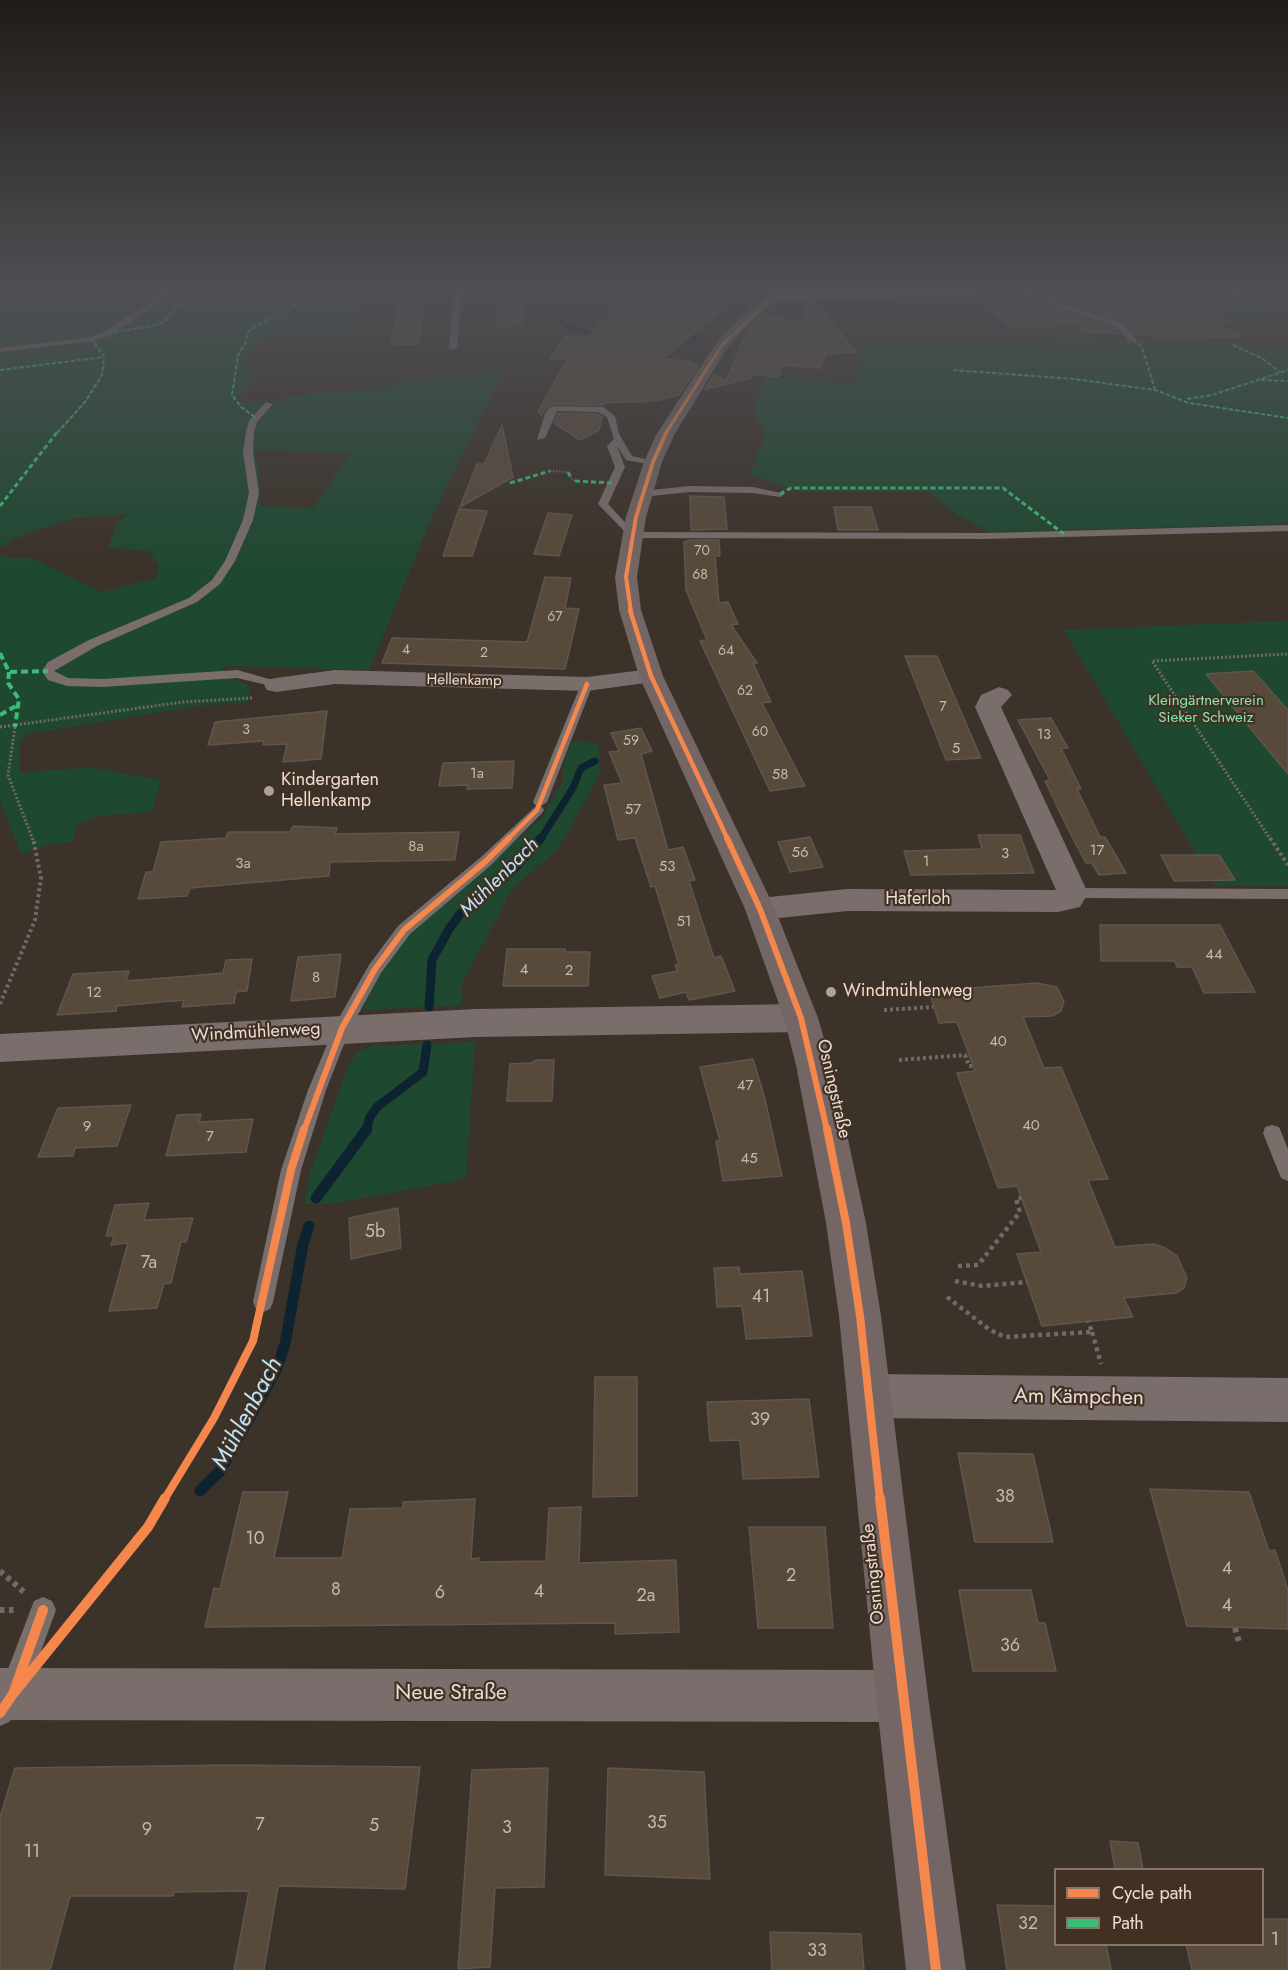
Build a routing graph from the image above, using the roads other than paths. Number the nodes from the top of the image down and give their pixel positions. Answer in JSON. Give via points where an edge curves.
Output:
{"nodes":[{"id":1,"x":697,"y":384,"type":"edge"},
{"id":2,"x":269,"y":404,"type":"dead end"},
{"id":3,"x":540,"y":438,"type":"dead end"},
{"id":4,"x":618,"y":440,"type":"junction"},
{"id":5,"x":648,"y":478,"type":"junction"},
{"id":6,"x":780,"y":494,"type":"dead end"},
{"id":7,"x":1288,"y":528,"type":"edge"},
{"id":8,"x":631,"y":535,"type":"junction"},
{"id":9,"x":651,"y":676,"type":"junction"},
{"id":10,"x":587,"y":684,"type":"junction"},
{"id":11,"x":276,"y":685,"type":"joint"},
{"id":12,"x":999,"y":695,"type":"dead end"},
{"id":13,"x":1073,"y":893,"type":"junction"},
{"id":14,"x":1288,"y":894,"type":"edge"},
{"id":15,"x":760,"y":909,"type":"junction"},
{"id":16,"x":801,"y":1018,"type":"junction"},
{"id":17,"x":342,"y":1028,"type":"junction"},
{"id":18,"x":0,"y":1048,"type":"edge"},
{"id":19,"x":1272,"y":1133,"type":"dead end"},
{"id":20,"x":1288,"y":1172,"type":"edge"},
{"id":21,"x":263,"y":1302,"type":"dead end"},
{"id":22,"x":870,"y":1396,"type":"junction"},
{"id":23,"x":1288,"y":1400,"type":"edge"},
{"id":24,"x":44,"y":1610,"type":"dead end"},
{"id":25,"x":902,"y":1696,"type":"junction"},
{"id":26,"x":4,"y":1701,"type":"edge"},
{"id":27,"x":936,"y":1970,"type":"edge"}],
"edges":[{"from":1,"to":5,"type":"main road","name":"Osningstraße","via":[[669,429]]},
{"from":2,"to":11,"type":"lane","via":[[253,421],[250,432],[248,452],[254,494],[250,513],[230,561],[216,582],[194,600],[93,643],[48,671],[52,677],[67,682],[237,674]]},
{"from":3,"to":4,"type":"lane","via":[[550,411],[563,407],[606,412],[611,416]]},
{"from":4,"to":5,"type":"lane"},
{"from":4,"to":8,"type":"lane","via":[[612,446],[620,467],[603,504]]},
{"from":5,"to":6,"type":"lane","via":[[690,489]]},
{"from":5,"to":8,"type":"main road","name":"Osningstraße"},
{"from":7,"to":8,"type":"lane","via":[[974,536]]},
{"from":8,"to":9,"type":"main road","name":"Osningstraße","via":[[626,578],[629,604]]},
{"from":9,"to":10,"type":"street","name":"Hellenkamp"},
{"from":9,"to":15,"type":"main road","name":"Osningstraße"},
{"from":10,"to":11,"type":"street","name":"Hellenkamp","via":[[335,677]]},
{"from":10,"to":17,"type":"lane","via":[[538,806],[486,861],[404,930],[375,969]]},
{"from":12,"to":13,"type":"street","via":[[990,699],[988,706]]},
{"from":13,"to":14,"type":"lane","name":"Haferloh"},
{"from":13,"to":15,"type":"street","name":"Haferloh","via":[[1069,899],[1058,901],[847,900]]},
{"from":15,"to":16,"type":"main road","name":"Osningstraße"},
{"from":16,"to":17,"type":"street","name":"Windmühlenweg"},
{"from":16,"to":22,"type":"main road","name":"Osningstraße","via":[[846,1223]]},
{"from":17,"to":18,"type":"street","name":"Windmühlenweg"},
{"from":17,"to":21,"type":"lane","via":[[291,1170]]},
{"from":19,"to":20,"type":"lane"},
{"from":22,"to":23,"type":"street","name":"Am Kämpchen"},
{"from":22,"to":25,"type":"main road","name":"Osningstraße"},
{"from":24,"to":26,"type":"lane"},
{"from":25,"to":26,"type":"street","name":"Neue Straße"},
{"from":25,"to":27,"type":"main road","name":"Osningstraße"}]}
